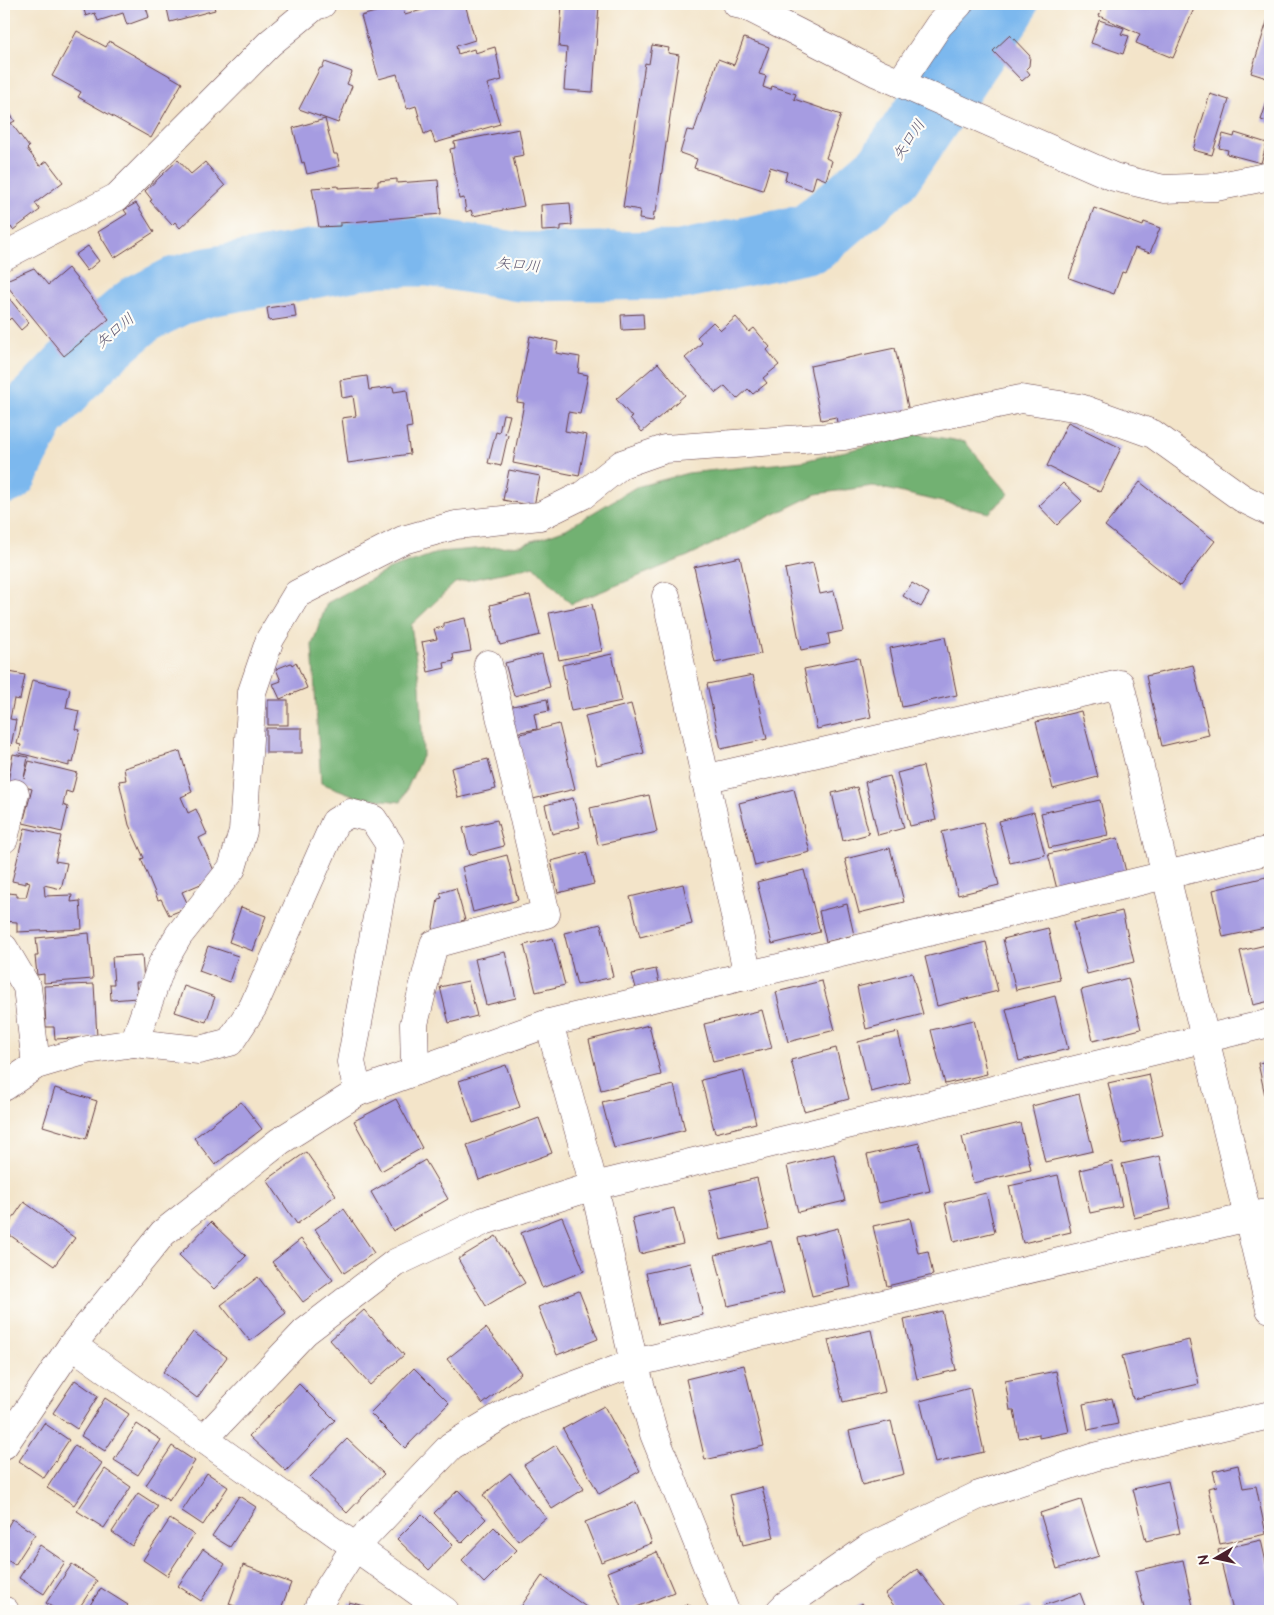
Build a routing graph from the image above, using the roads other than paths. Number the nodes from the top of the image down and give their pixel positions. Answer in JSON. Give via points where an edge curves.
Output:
{"nodes":[{"id":1,"x":737,"y":4,"type":"edge"},
{"id":2,"x":959,"y":4,"type":"edge"},
{"id":3,"x":317,"y":5,"type":"edge"},
{"id":4,"x":906,"y":86,"type":"junction"},
{"id":5,"x":1270,"y":176,"type":"edge"},
{"id":6,"x":4,"y":256,"type":"edge"},
{"id":7,"x":1270,"y":512,"type":"edge"},
{"id":8,"x":666,"y":596,"type":"dead end"},
{"id":9,"x":488,"y":664,"type":"dead end"},
{"id":10,"x":704,"y":779,"type":"junction"},
{"id":11,"x":15,"y":793,"type":"dead end"},
{"id":12,"x":4,"y":839,"type":"edge"},
{"id":13,"x":1270,"y":850,"type":"edge"},
{"id":14,"x":1166,"y":874,"type":"junction"},
{"id":15,"x":4,"y":948,"type":"edge"},
{"id":16,"x":748,"y":976,"type":"junction"},
{"id":17,"x":1270,"y":1023,"type":"edge"},
{"id":18,"x":549,"y":1024,"type":"junction"},
{"id":19,"x":1205,"y":1038,"type":"junction"},
{"id":20,"x":134,"y":1043,"type":"junction"},
{"id":21,"x":36,"y":1065,"type":"junction"},
{"id":22,"x":415,"y":1071,"type":"junction"},
{"id":23,"x":4,"y":1087,"type":"edge"},
{"id":24,"x":358,"y":1092,"type":"junction"},
{"id":25,"x":594,"y":1186,"type":"junction"},
{"id":26,"x":1259,"y":1215,"type":"edge"},
{"id":27,"x":1270,"y":1308,"type":"edge"},
{"id":28,"x":72,"y":1345,"type":"junction"},
{"id":29,"x":634,"y":1363,"type":"junction"},
{"id":30,"x":1270,"y":1415,"type":"edge"},
{"id":31,"x":204,"y":1440,"type":"junction"},
{"id":32,"x":4,"y":1444,"type":"edge"},
{"id":33,"x":355,"y":1547,"type":"junction"},
{"id":34,"x":318,"y":1611,"type":"edge"},
{"id":35,"x":445,"y":1611,"type":"edge"},
{"id":36,"x":725,"y":1611,"type":"edge"},
{"id":37,"x":780,"y":1611,"type":"edge"}],
"edges":[{"from":1,"to":4,"type":"street"},
{"from":2,"to":4,"type":"street","via":[[939,26]]},
{"from":3,"to":6,"type":"street","via":[[270,43],[117,197]]},
{"from":4,"to":5,"type":"street","via":[[1114,177],[1164,189],[1216,188]]},
{"from":7,"to":20,"type":"street","via":[[1242,498],[1153,434],[1080,408],[1021,399],[844,436],[665,449],[622,464],[583,495],[540,516],[456,525],[403,540],[297,594],[270,639],[252,692],[243,831],[232,868],[179,935],[162,964]]},
{"from":8,"to":10,"type":"street"},
{"from":9,"to":22,"type":"street","via":[[546,914],[434,944],[414,1024]]},
{"from":10,"to":14,"type":"street","via":[[1120,684]]},
{"from":10,"to":16,"type":"street"},
{"from":11,"to":12,"type":"street"},
{"from":13,"to":14,"type":"street"},
{"from":14,"to":16,"type":"street"},
{"from":14,"to":19,"type":"street"},
{"from":15,"to":21,"type":"street","via":[[27,987]]},
{"from":16,"to":18,"type":"street"},
{"from":17,"to":19,"type":"street"},
{"from":18,"to":22,"type":"street"},
{"from":18,"to":25,"type":"street"},
{"from":19,"to":25,"type":"street"},
{"from":19,"to":26,"type":"street"},
{"from":20,"to":21,"type":"street","via":[[87,1050]]},
{"from":20,"to":24,"type":"street","via":[[199,1050],[230,1042],[252,1006],[335,822],[350,813],[373,819],[390,845],[351,1062]]},
{"from":21,"to":23,"type":"street"},
{"from":22,"to":24,"type":"street"},
{"from":24,"to":28,"type":"street","via":[[280,1141],[163,1233]]},
{"from":25,"to":29,"type":"street"},
{"from":25,"to":31,"type":"street","via":[[484,1220],[395,1263],[305,1332]]},
{"from":26,"to":27,"type":"street"},
{"from":26,"to":29,"type":"street"},
{"from":28,"to":31,"type":"street"},
{"from":28,"to":32,"type":"street"},
{"from":29,"to":33,"type":"street","via":[[516,1406],[451,1446]]},
{"from":29,"to":36,"type":"street","via":[[654,1434]]},
{"from":30,"to":37,"type":"street","via":[[1097,1456],[979,1494],[870,1547]]},
{"from":31,"to":33,"type":"street"},
{"from":33,"to":34,"type":"street","via":[[323,1597]]},
{"from":33,"to":35,"type":"street"}]}
